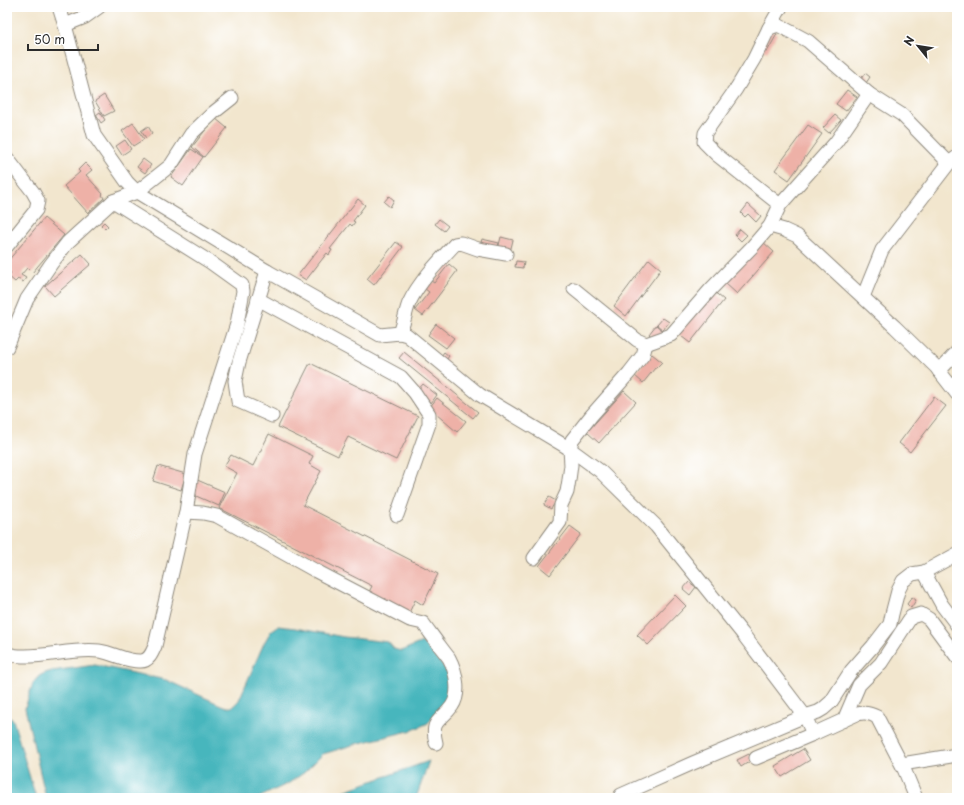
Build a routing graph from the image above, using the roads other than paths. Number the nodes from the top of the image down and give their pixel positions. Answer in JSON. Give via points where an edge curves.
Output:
{"nodes":[{"id":1,"x":60,"y":7,"type":"edge"},
{"id":2,"x":99,"y":7,"type":"edge"},
{"id":3,"x":781,"y":7,"type":"edge"},
{"id":4,"x":65,"y":25,"type":"junction"},
{"id":5,"x":768,"y":28,"type":"junction"},
{"id":6,"x":869,"y":94,"type":"junction"},
{"id":7,"x":232,"y":98,"type":"dead end"},
{"id":8,"x":7,"y":158,"type":"edge"},
{"id":9,"x":953,"y":160,"type":"edge"},
{"id":10,"x":137,"y":192,"type":"junction"},
{"id":11,"x":113,"y":201,"type":"junction"},
{"id":12,"x":780,"y":205,"type":"junction"},
{"id":13,"x":770,"y":226,"type":"junction"},
{"id":14,"x":7,"y":246,"type":"edge"},
{"id":15,"x":506,"y":254,"type":"dead end"},
{"id":16,"x":267,"y":271,"type":"junction"},
{"id":17,"x":574,"y":289,"type":"dead end"},
{"id":18,"x":863,"y":297,"type":"junction"},
{"id":19,"x":258,"y":299,"type":"junction"},
{"id":20,"x":400,"y":333,"type":"junction"},
{"id":21,"x":646,"y":344,"type":"junction"},
{"id":22,"x":7,"y":347,"type":"edge"},
{"id":23,"x":957,"y":352,"type":"edge"},
{"id":24,"x":939,"y":371,"type":"junction"},
{"id":25,"x":215,"y":393,"type":"junction"},
{"id":26,"x":957,"y":394,"type":"edge"},
{"id":27,"x":238,"y":401,"type":"junction"},
{"id":28,"x":272,"y":416,"type":"dead end"},
{"id":29,"x":570,"y":449,"type":"junction"},
{"id":30,"x":186,"y":512,"type":"junction"},
{"id":31,"x":397,"y":515,"type":"dead end"},
{"id":32,"x":957,"y":554,"type":"edge"},
{"id":33,"x":534,"y":558,"type":"dead end"},
{"id":34,"x":924,"y":572,"type":"junction"},
{"id":35,"x":957,"y":625,"type":"edge"},
{"id":36,"x":7,"y":654,"type":"edge"},
{"id":37,"x":957,"y":657,"type":"edge"},
{"id":38,"x":844,"y":720,"type":"junction"},
{"id":39,"x":809,"y":725,"type":"junction"},
{"id":40,"x":436,"y":743,"type":"dead end"},
{"id":41,"x":957,"y":755,"type":"edge"},
{"id":42,"x":756,"y":758,"type":"dead end"},
{"id":43,"x":902,"y":764,"type":"junction"},
{"id":44,"x":619,"y":798,"type":"edge"},
{"id":45,"x":916,"y":798,"type":"edge"}],
"edges":[{"from":1,"to":4,"type":"lane"},
{"from":2,"to":4,"type":"lane","via":[[85,17]]},
{"from":3,"to":5,"type":"lane"},
{"from":4,"to":10,"type":"lane","via":[[94,135]]},
{"from":5,"to":6,"type":"lane","via":[[778,25],[808,41]]},
{"from":5,"to":12,"type":"lane","via":[[739,83],[705,133],[704,142]]},
{"from":6,"to":9,"type":"lane","via":[[902,115]]},
{"from":6,"to":12,"type":"lane","via":[[836,142]]},
{"from":7,"to":10,"type":"lane","via":[[191,134],[171,165]]},
{"from":8,"to":14,"type":"lane","via":[[38,200],[36,210]]},
{"from":9,"to":18,"type":"lane","via":[[882,250]]},
{"from":10,"to":11,"type":"lane"},
{"from":10,"to":16,"type":"lane"},
{"from":11,"to":22,"type":"lane","via":[[68,242],[51,264],[27,299]]},
{"from":11,"to":25,"type":"lane","via":[[242,285],[237,324]]},
{"from":12,"to":13,"type":"lane"},
{"from":13,"to":18,"type":"lane","via":[[797,236]]},
{"from":13,"to":21,"type":"lane","via":[[672,335]]},
{"from":15,"to":20,"type":"lane","via":[[461,243],[455,244],[425,278],[410,302]]},
{"from":16,"to":19,"type":"lane"},
{"from":16,"to":20,"type":"lane","via":[[380,335]]},
{"from":17,"to":21,"type":"lane","via":[[637,340]]},
{"from":18,"to":24,"type":"lane"},
{"from":19,"to":27,"type":"lane","via":[[235,381]]},
{"from":19,"to":31,"type":"lane","via":[[401,377],[429,414],[429,424]]},
{"from":20,"to":29,"type":"lane","via":[[407,335],[480,395]]},
{"from":21,"to":29,"type":"lane","via":[[643,355],[572,440]]},
{"from":23,"to":24,"type":"lane"},
{"from":24,"to":26,"type":"lane"},
{"from":25,"to":27,"type":"lane"},
{"from":25,"to":30,"type":"lane","via":[[195,454]]},
{"from":27,"to":28,"type":"lane"},
{"from":29,"to":33,"type":"lane","via":[[571,466],[567,492],[561,505],[560,522]]},
{"from":29,"to":39,"type":"lane","via":[[600,471],[656,526],[742,633]]},
{"from":30,"to":36,"type":"lane","via":[[155,646],[148,659],[143,662],[134,661],[100,651],[22,656]]},
{"from":30,"to":40,"type":"lane","via":[[217,516],[410,620],[423,623],[449,658],[456,677],[457,692],[453,705],[435,725]]},
{"from":32,"to":34,"type":"lane"},
{"from":34,"to":35,"type":"lane","via":[[942,605]]},
{"from":34,"to":39,"type":"lane","via":[[912,574],[903,581],[890,624]]},
{"from":37,"to":38,"type":"lane","via":[[929,619],[921,614],[911,617],[881,663],[858,685]]},
{"from":38,"to":39,"type":"lane"},
{"from":38,"to":43,"type":"lane","via":[[863,712],[878,717]]},
{"from":39,"to":42,"type":"lane"},
{"from":39,"to":44,"type":"lane","via":[[693,763]]},
{"from":41,"to":43,"type":"lane"},
{"from":43,"to":45,"type":"lane"}]}
